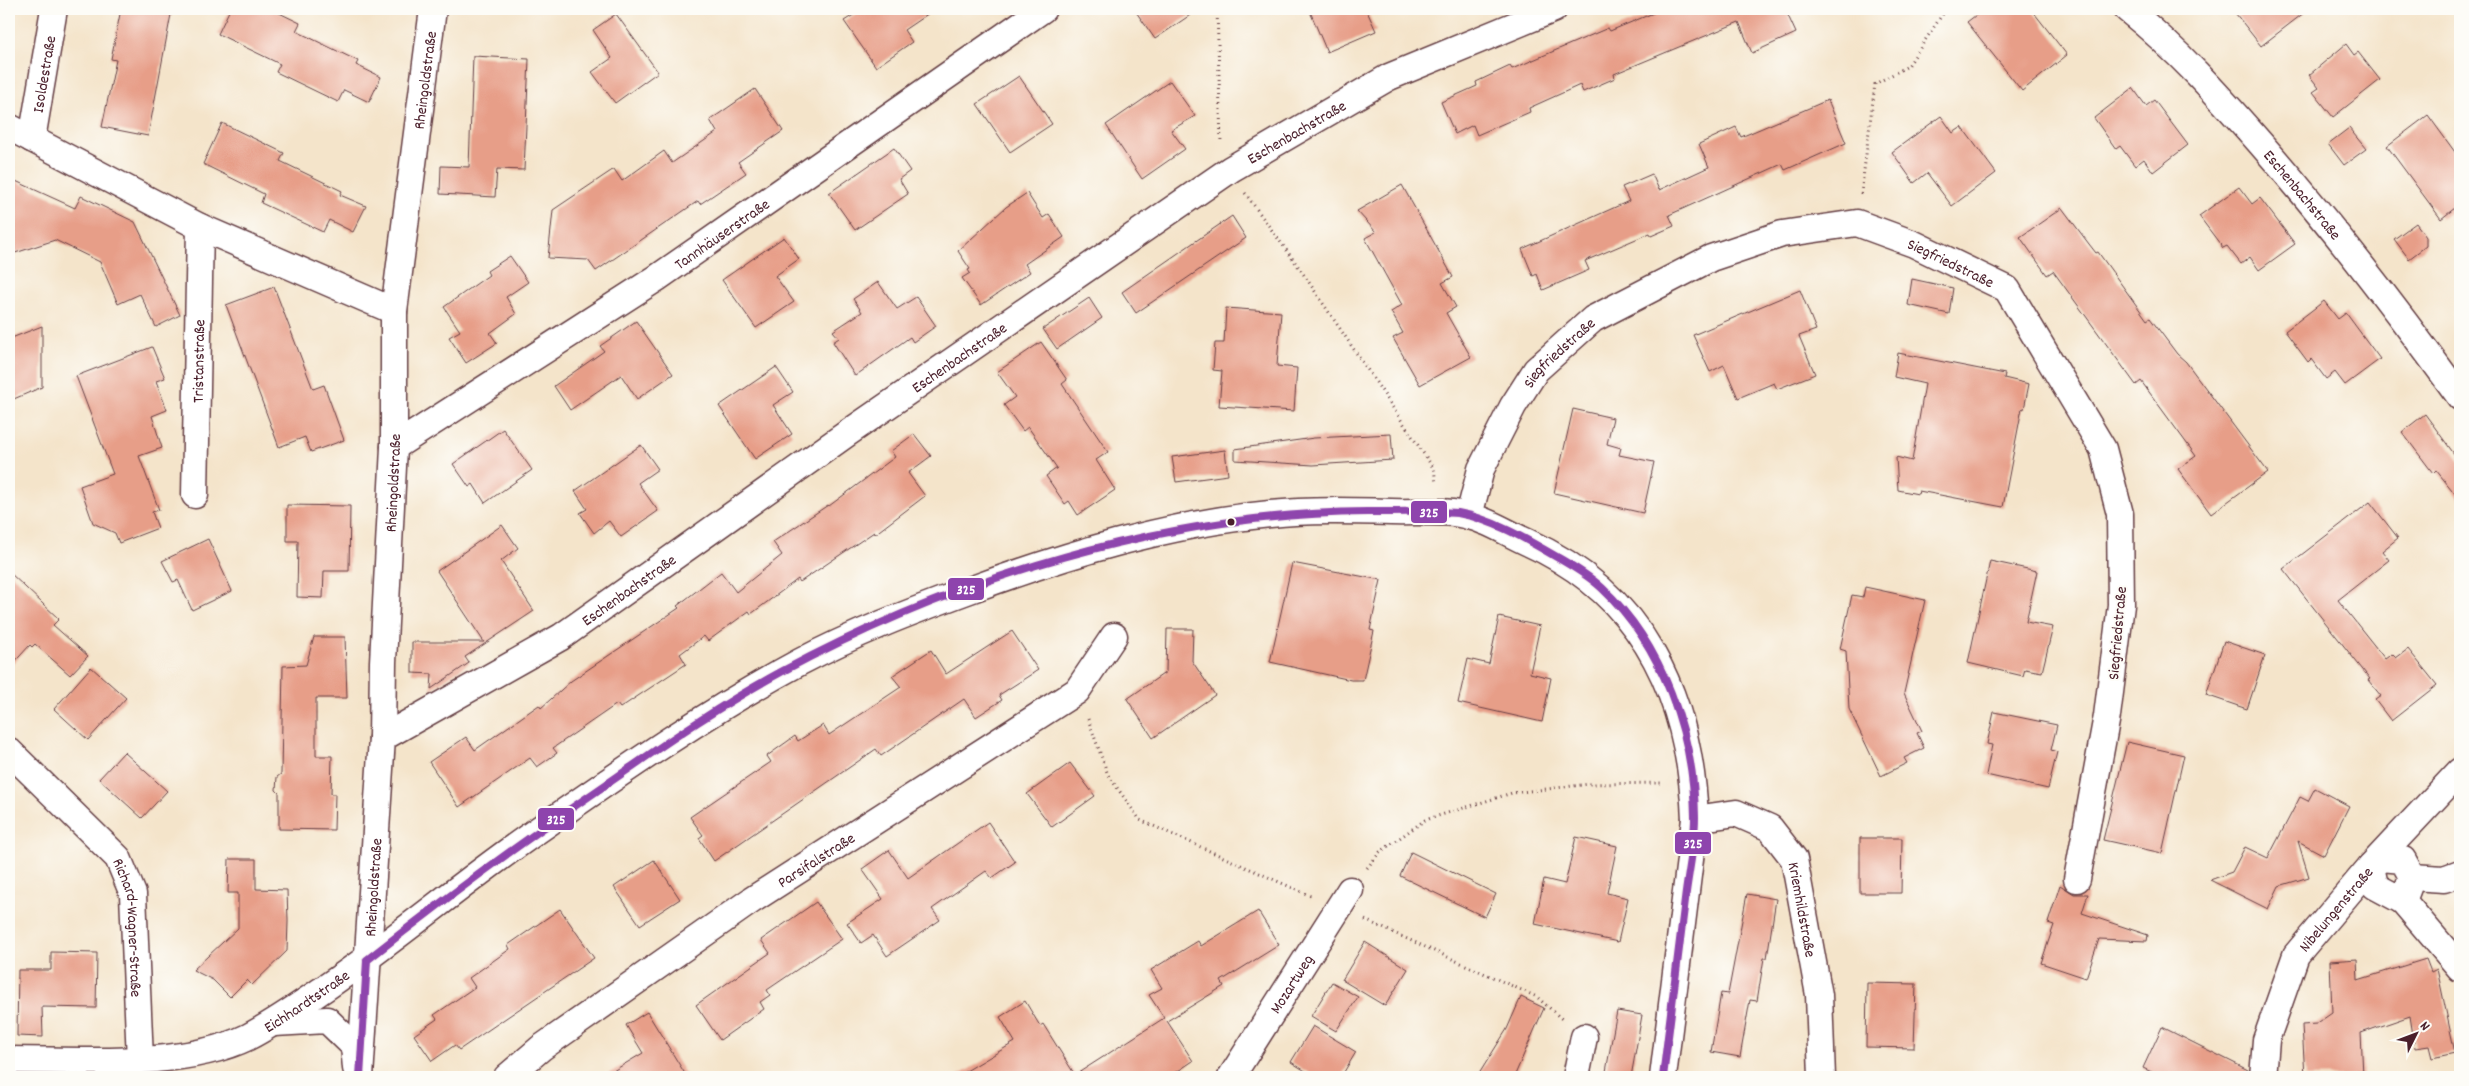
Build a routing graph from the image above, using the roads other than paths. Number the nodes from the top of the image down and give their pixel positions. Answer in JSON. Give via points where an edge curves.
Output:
{"nodes":[{"id":1,"x":54,"y":9,"type":"edge"},
{"id":2,"x":433,"y":9,"type":"edge"},
{"id":3,"x":1042,"y":9,"type":"edge"},
{"id":4,"x":1554,"y":9,"type":"edge"},
{"id":5,"x":2128,"y":9,"type":"edge"},
{"id":6,"x":9,"y":127,"type":"edge"},
{"id":7,"x":32,"y":140,"type":"junction"},
{"id":8,"x":200,"y":227,"type":"junction"},
{"id":9,"x":394,"y":311,"type":"junction"},
{"id":10,"x":2460,"y":397,"type":"edge"},
{"id":11,"x":394,"y":447,"type":"junction"},
{"id":12,"x":195,"y":495,"type":"dead end"},
{"id":13,"x":1470,"y":516,"type":"junction"},
{"id":14,"x":1114,"y":636,"type":"dead end"},
{"id":15,"x":382,"y":738,"type":"junction"},
{"id":16,"x":9,"y":751,"type":"edge"},
{"id":17,"x":2460,"y":770,"type":"edge"},
{"id":18,"x":1695,"y":819,"type":"junction"},
{"id":19,"x":2376,"y":862,"type":"junction"},
{"id":20,"x":2460,"y":873,"type":"edge"},
{"id":21,"x":2412,"y":877,"type":"junction"},
{"id":22,"x":2077,"y":879,"type":"dead end"},
{"id":23,"x":1344,"y":899,"type":"road end"},
{"id":24,"x":2403,"y":901,"type":"junction"},
{"id":25,"x":367,"y":960,"type":"junction"},
{"id":26,"x":2460,"y":968,"type":"edge"},
{"id":27,"x":273,"y":1023,"type":"junction"},
{"id":28,"x":1584,"y":1037,"type":"road end"},
{"id":29,"x":9,"y":1060,"type":"edge"},
{"id":30,"x":140,"y":1060,"type":"junction"},
{"id":31,"x":359,"y":1077,"type":"edge"},
{"id":32,"x":507,"y":1077,"type":"edge"},
{"id":33,"x":1231,"y":1077,"type":"edge"},
{"id":34,"x":1576,"y":1077,"type":"edge"},
{"id":35,"x":1663,"y":1077,"type":"edge"},
{"id":36,"x":1822,"y":1077,"type":"edge"},
{"id":37,"x":2263,"y":1077,"type":"edge"}],
"edges":[{"from":1,"to":7,"type":"street","name":"Isoldestraße"},
{"from":2,"to":9,"type":"street","name":"Rheingoldstraße"},
{"from":3,"to":11,"type":"street","name":"Tannhäuserstraße","via":[[657,278]]},
{"from":4,"to":15,"type":"street","name":"Eschenbachstraße","via":[[1389,76],[1230,169],[561,637]]},
{"from":5,"to":10,"type":"street","name":"Eschenbachstraße","via":[[2206,81],[2305,194]]},
{"from":6,"to":7,"type":"street"},
{"from":7,"to":8,"type":"street"},
{"from":8,"to":9,"type":"street"},
{"from":8,"to":12,"type":"street","name":"Tristanstraße"},
{"from":9,"to":11,"type":"street","name":"Rheingoldstraße"},
{"from":11,"to":15,"type":"street","name":"Rheingoldstraße"},
{"from":13,"to":18,"type":"street","name":"Eichhardtstraße","via":[[1546,550],[1600,586],[1637,628],[1664,674],[1682,727],[1693,782]]},
{"from":13,"to":22,"type":"street","name":"Siegfriedstraße","via":[[1481,469],[1513,406],[1536,370],[1593,318],[1711,258],[1782,234],[1857,223],[1914,244],[2006,289],[2103,449],[2120,514],[2121,605],[2107,716]]},
{"from":13,"to":25,"type":"street","name":"Eichhardtstraße","via":[[1347,510],[1270,514],[1182,528],[1079,552],[903,614],[802,661],[714,711],[540,828]]},
{"from":14,"to":32,"type":"street","name":"Parsifalstraße","via":[[1077,691],[752,900],[541,1048]]},
{"from":15,"to":25,"type":"street","name":"Rheingoldstraße"},
{"from":16,"to":30,"type":"street","name":"Richard-Wagner-Straße","via":[[118,858],[133,894]]},
{"from":17,"to":19,"type":"street","name":"Nibelungenstraße"},
{"from":18,"to":35,"type":"street","name":"Eichhardtstraße"},
{"from":18,"to":36,"type":"street","name":"Kriemhildstraße","via":[[1736,813],[1770,828],[1794,859],[1819,995]]},
{"from":19,"to":21,"type":"street","via":[[2403,860]]},
{"from":19,"to":24,"type":"street","via":[[2375,886]]},
{"from":19,"to":37,"type":"street","name":"Nibelungenstraße","via":[[2296,954],[2266,1040]]},
{"from":20,"to":21,"type":"street","via":[[2444,879]]},
{"from":21,"to":24,"type":"street"},
{"from":23,"to":33,"type":"street","name":"Mozartweg"},
{"from":24,"to":26,"type":"street"},
{"from":25,"to":27,"type":"street","name":"Eichhardtstraße"},
{"from":25,"to":31,"type":"street","name":"Rheingoldstraße"},
{"from":27,"to":30,"type":"street","name":"Eichhardtstraße","via":[[244,1039],[206,1053]]},
{"from":27,"to":31,"type":"street","via":[[327,1020],[354,1046]]},
{"from":28,"to":34,"type":"street"},
{"from":29,"to":30,"type":"street","name":"Eichhardtstraße"}]}
